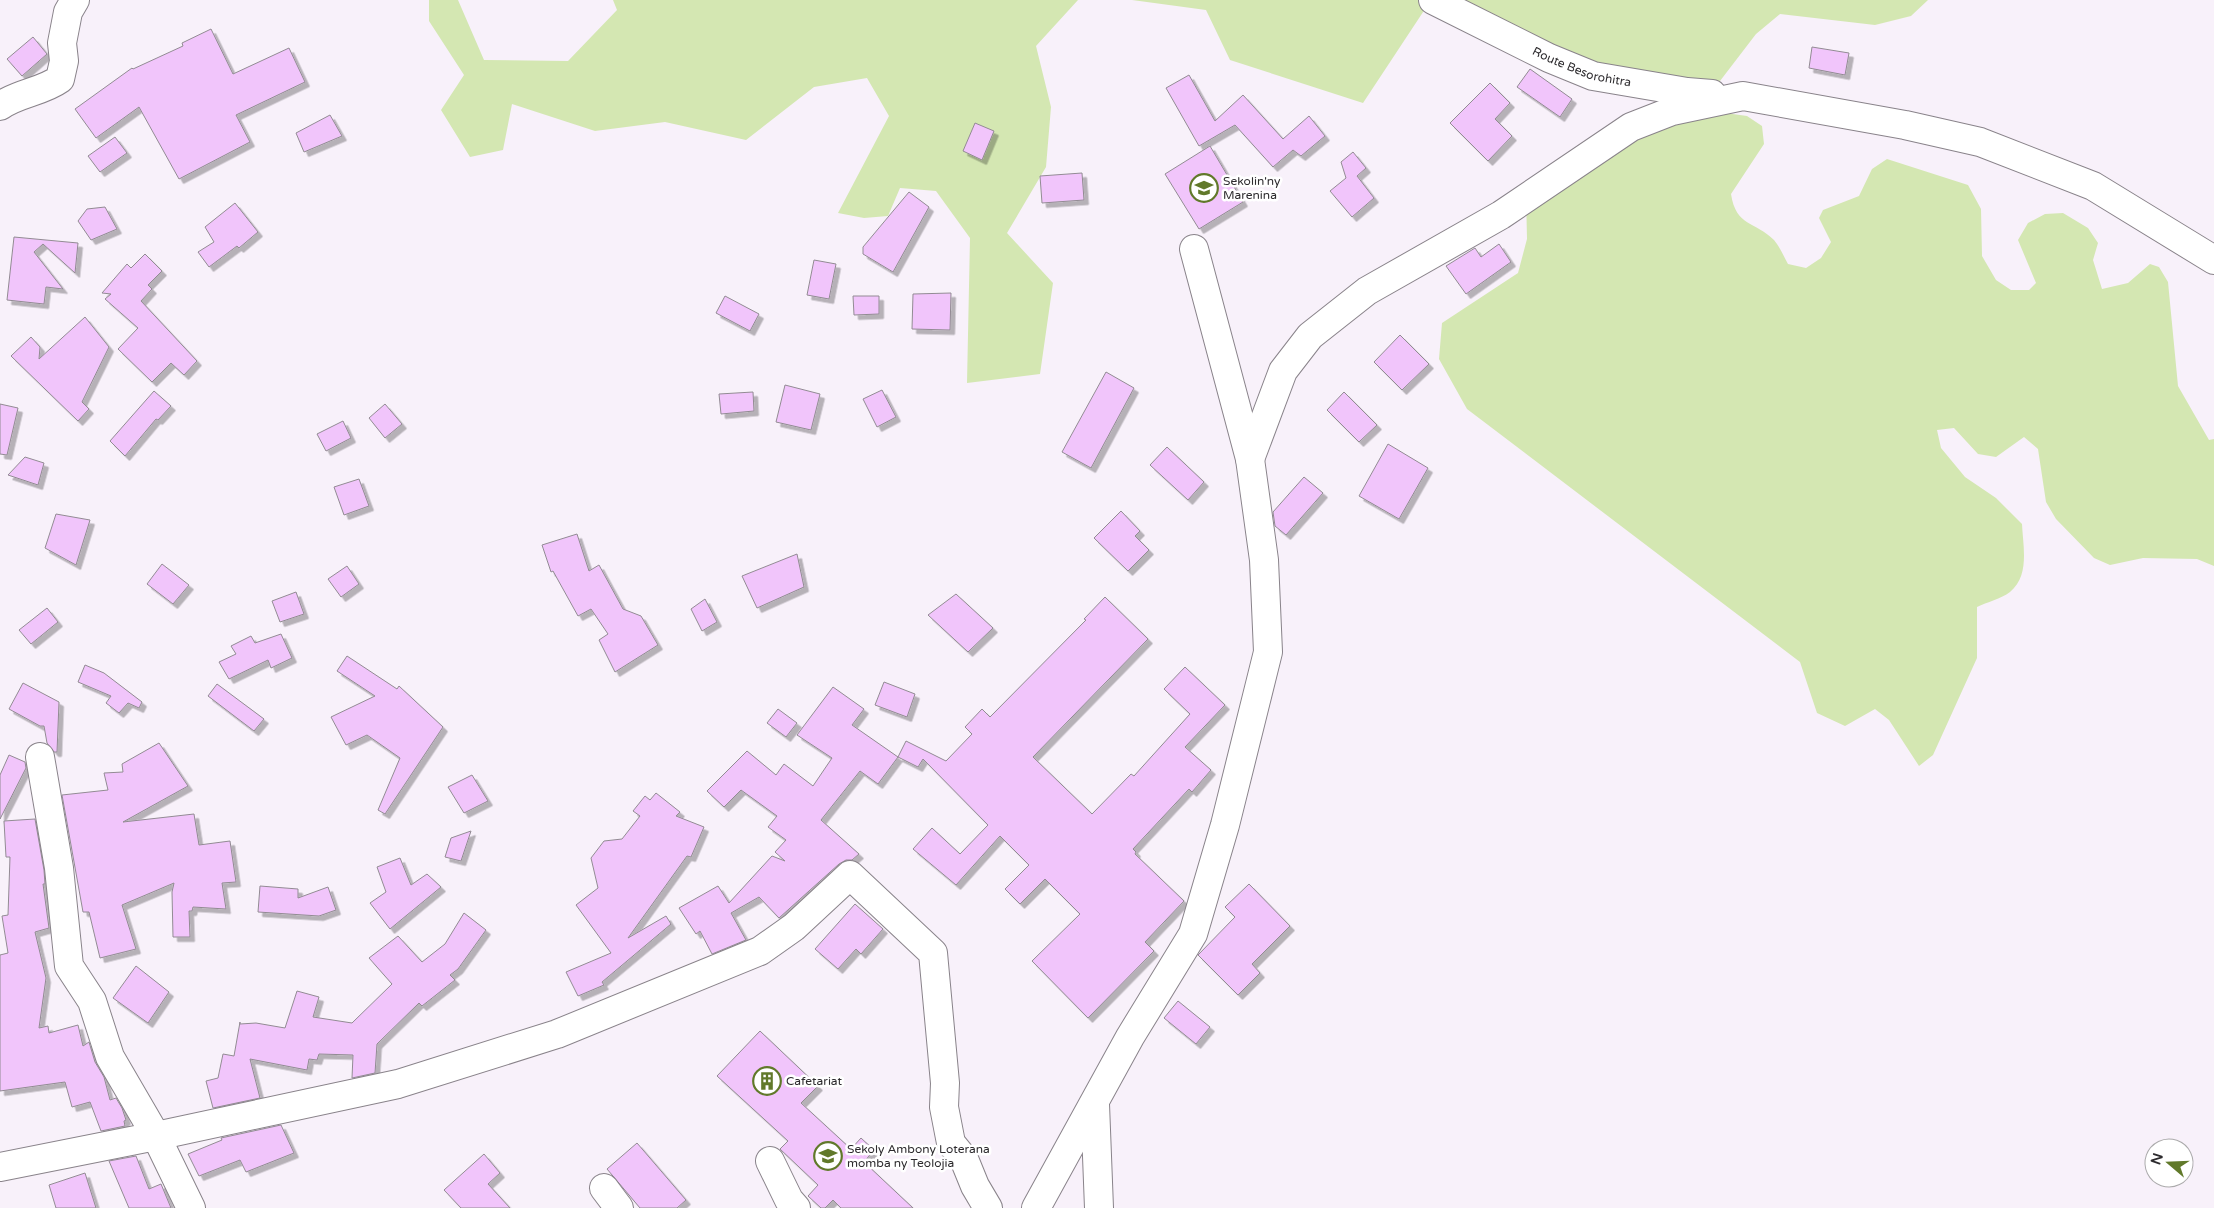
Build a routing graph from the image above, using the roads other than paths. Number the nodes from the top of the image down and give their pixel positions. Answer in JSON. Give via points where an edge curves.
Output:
{"nodes":[{"id":1,"x":74,"y":0,"type":"edge"},
{"id":2,"x":1433,"y":0,"type":"edge"},
{"id":3,"x":1743,"y":96,"type":"junction"},
{"id":4,"x":0,"y":106,"type":"edge"},
{"id":5,"x":1194,"y":249,"type":"dead end"},
{"id":6,"x":2214,"y":260,"type":"edge"},
{"id":7,"x":1250,"y":459,"type":"junction"},
{"id":8,"x":40,"y":757,"type":"dead end"},
{"id":9,"x":1095,"y":1104,"type":"junction"},
{"id":10,"x":156,"y":1136,"type":"junction"},
{"id":11,"x":770,"y":1161,"type":"dead end"},
{"id":12,"x":0,"y":1167,"type":"edge"},
{"id":13,"x":191,"y":1208,"type":"edge"},
{"id":14,"x":796,"y":1208,"type":"edge"},
{"id":15,"x":988,"y":1208,"type":"edge"},
{"id":16,"x":1036,"y":1208,"type":"edge"},
{"id":17,"x":1099,"y":1208,"type":"edge"}],
"edges":[{"from":1,"to":4,"type":"street","via":[[68,12],[62,43],[64,61],[60,79],[50,86],[9,99]]},
{"from":2,"to":3,"type":"street","name":"Route Besorohitra","via":[[1549,58],[1593,76],[1687,92]]},
{"from":3,"to":6,"type":"street","name":"Route Besorohitra","via":[[1906,125],[1980,142],[2093,186]]},
{"from":3,"to":7,"type":"street","via":[[1672,111],[1631,127],[1502,215],[1367,290],[1310,336],[1283,371]]},
{"from":5,"to":7,"type":"street"},
{"from":7,"to":9,"type":"street","via":[[1264,560],[1268,652],[1225,825],[1193,934],[1130,1037]]},
{"from":8,"to":10,"type":"street","via":[[59,868],[69,966],[92,1001],[110,1057]]},
{"from":9,"to":16,"type":"street"},
{"from":9,"to":17,"type":"street"},
{"from":10,"to":12,"type":"street"},
{"from":10,"to":13,"type":"street"},
{"from":10,"to":15,"type":"street","via":[[398,1084],[557,1034],[760,951],[794,927],[850,875],[933,953],[945,1083],[944,1107],[951,1143],[964,1159]]},
{"from":11,"to":14,"type":"street"}]}
